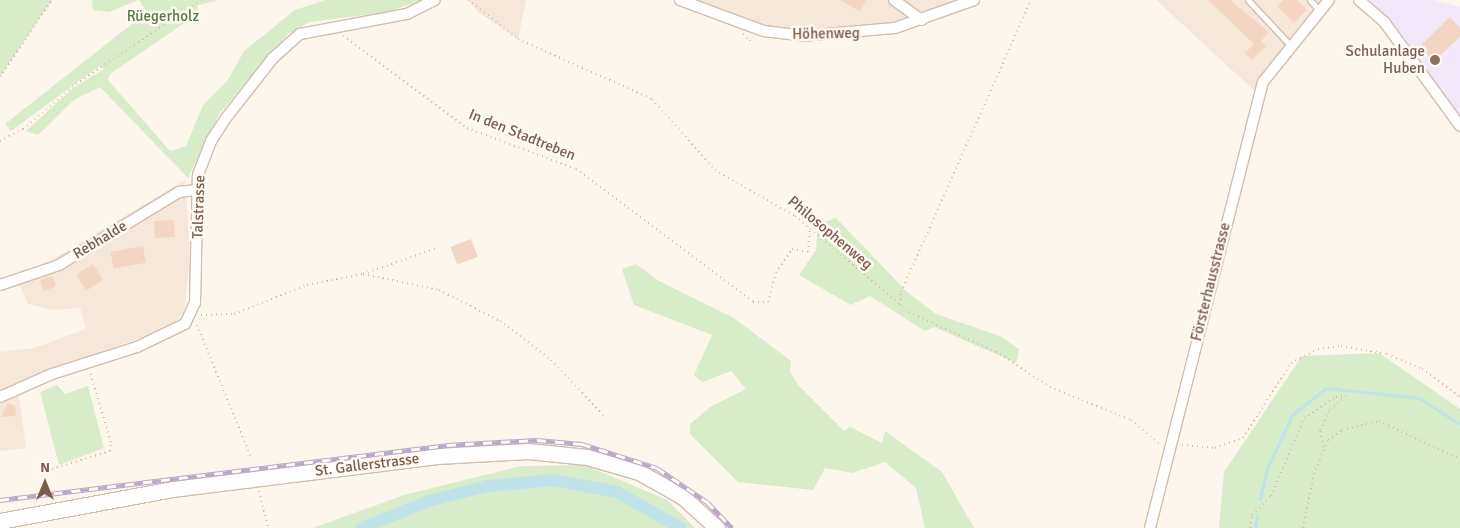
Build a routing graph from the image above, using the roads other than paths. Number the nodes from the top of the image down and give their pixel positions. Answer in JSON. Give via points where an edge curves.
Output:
{"nodes":[{"id":1,"x":435,"y":0,"type":"edge"},
{"id":2,"x":680,"y":0,"type":"edge"},
{"id":3,"x":894,"y":0,"type":"edge"},
{"id":4,"x":974,"y":0,"type":"edge"},
{"id":5,"x":1248,"y":0,"type":"edge"},
{"id":6,"x":1310,"y":0,"type":"edge"},
{"id":7,"x":1329,"y":0,"type":"edge"},
{"id":8,"x":1359,"y":0,"type":"edge"},
{"id":9,"x":1321,"y":11,"type":"junction"},
{"id":10,"x":922,"y":20,"type":"junction"},
{"id":11,"x":1292,"y":46,"type":"junction"},
{"id":12,"x":1460,"y":126,"type":"edge"},
{"id":13,"x":196,"y":190,"type":"junction"},
{"id":14,"x":0,"y":285,"type":"edge"},
{"id":15,"x":0,"y":397,"type":"edge"},
{"id":16,"x":0,"y":521,"type":"edge"},
{"id":17,"x":717,"y":528,"type":"edge"},
{"id":18,"x":1150,"y":528,"type":"edge"}],
"edges":[{"from":1,"to":13,"type":"street","name":"Talstrasse","via":[[407,14],[329,26],[300,34],[273,58],[214,135]]},
{"from":2,"to":10,"type":"street","name":"Höhenweg","via":[[781,35],[868,33]]},
{"from":3,"to":10,"type":"street"},
{"from":4,"to":10,"type":"street","name":"Höhenweg"},
{"from":5,"to":11,"type":"lane"},
{"from":6,"to":9,"type":"lane"},
{"from":7,"to":9,"type":"street","name":"Försterhausstrasse"},
{"from":8,"to":12,"type":"street","via":[[1385,24]]},
{"from":9,"to":11,"type":"street","name":"Försterhausstrasse"},
{"from":11,"to":18,"type":"street","name":"Försterhausstrasse","via":[[1263,82]]},
{"from":13,"to":14,"type":"street","name":"Rebhalde","via":[[179,192],[59,265]]},
{"from":13,"to":15,"type":"street","name":"Talstrasse","via":[[198,269],[192,314],[171,334]]},
{"from":16,"to":17,"type":"main road","name":"St. Gallerstrasse","via":[[172,489],[437,456],[528,451],[587,457],[639,472],[683,497]]}]}
